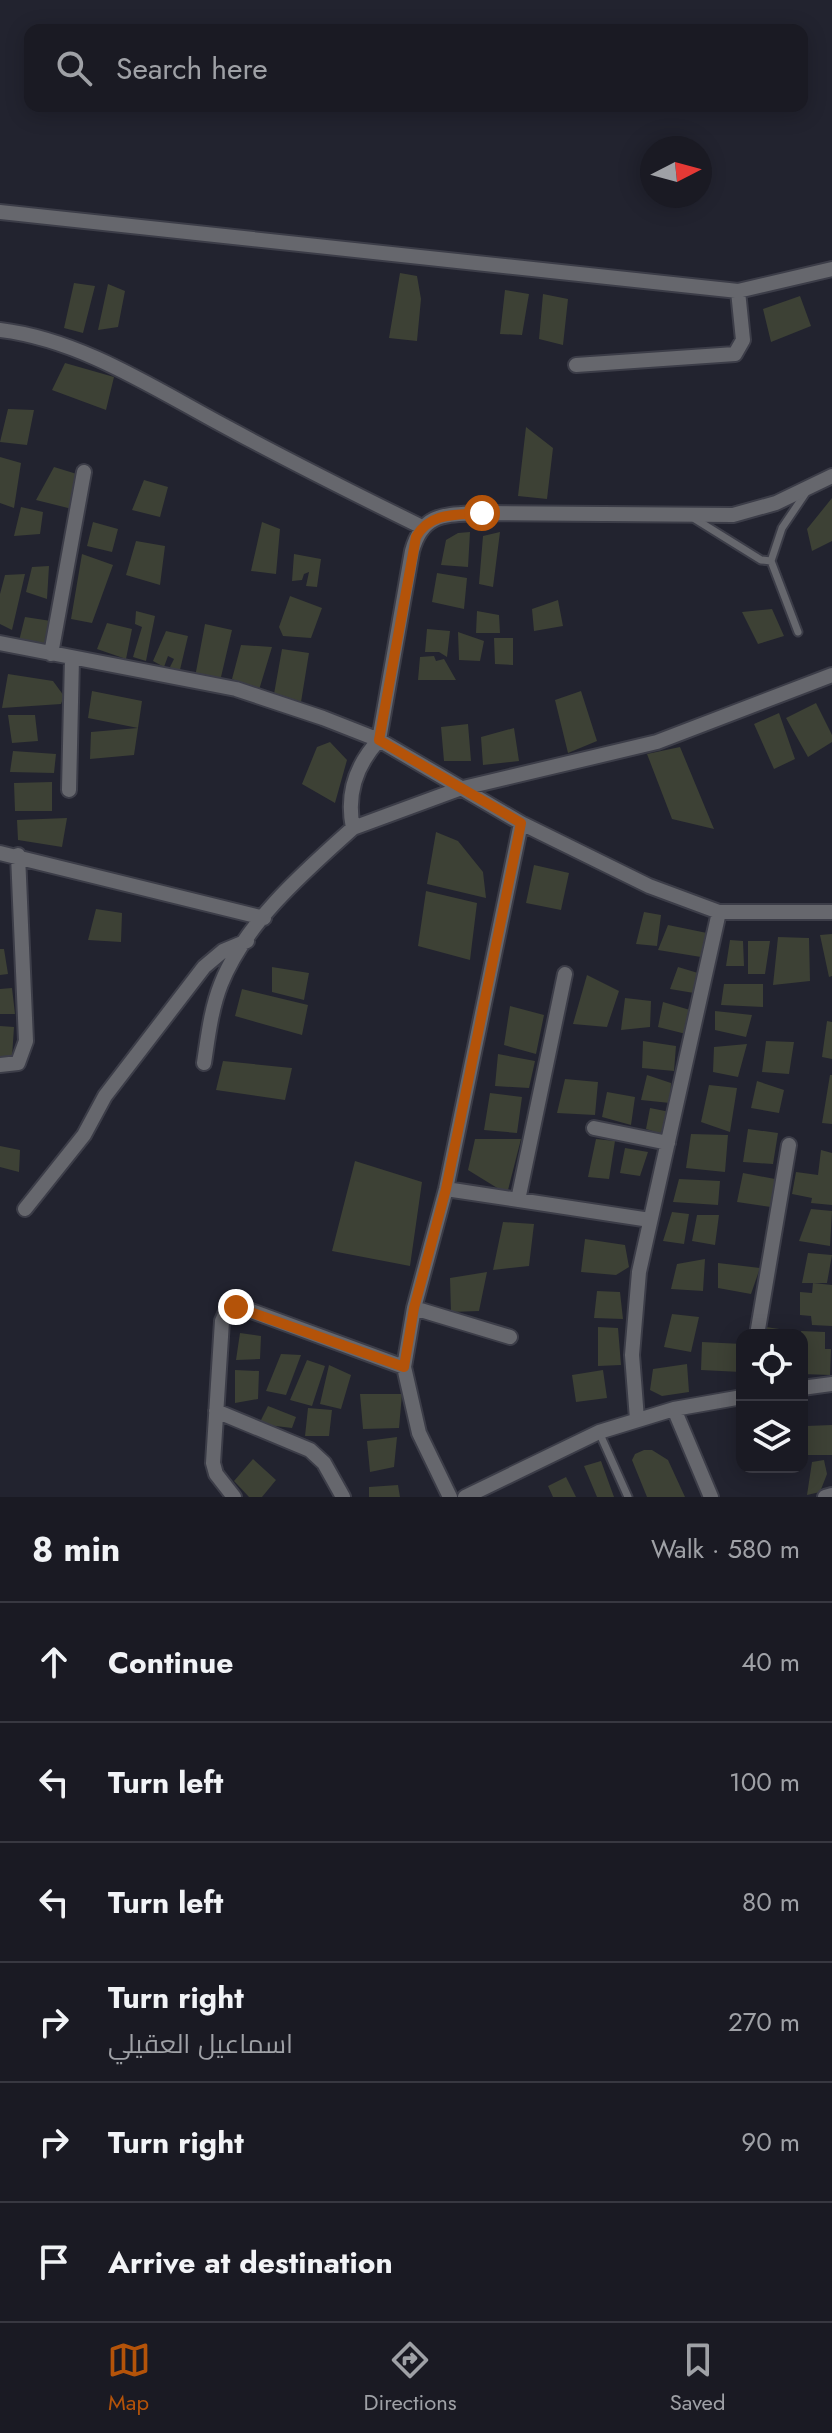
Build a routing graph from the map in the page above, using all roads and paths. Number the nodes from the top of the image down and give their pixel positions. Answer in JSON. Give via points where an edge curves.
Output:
{"nodes":[{"id":1,"x":0,"y":212,"type":"edge"},
{"id":2,"x":832,"y":269,"type":"edge"},
{"id":3,"x":738,"y":291,"type":"junction"},
{"id":4,"x":0,"y":330,"type":"edge"},
{"id":5,"x":576,"y":365,"type":"dead end"},
{"id":6,"x":84,"y":472,"type":"dead end"},
{"id":7,"x":832,"y":476,"type":"edge"},
{"id":8,"x":810,"y":486,"type":"junction"},
{"id":9,"x":690,"y":516,"type":"junction"},
{"id":10,"x":422,"y":527,"type":"junction"},
{"id":11,"x":771,"y":561,"type":"junction"},
{"id":12,"x":798,"y":632,"type":"dead end"},
{"id":13,"x":0,"y":643,"type":"edge"},
{"id":14,"x":51,"y":654,"type":"junction"},
{"id":15,"x":72,"y":658,"type":"junction"},
{"id":16,"x":831,"y":680,"type":"edge"},
{"id":17,"x":379,"y":740,"type":"junction"},
{"id":18,"x":459,"y":789,"type":"junction"},
{"id":19,"x":69,"y":790,"type":"dead end"},
{"id":20,"x":521,"y":823,"type":"junction"},
{"id":21,"x":353,"y":828,"type":"junction"},
{"id":22,"x":0,"y":853,"type":"edge"},
{"id":23,"x":18,"y":855,"type":"junction"},
{"id":24,"x":719,"y":912,"type":"junction"},
{"id":25,"x":832,"y":912,"type":"edge"},
{"id":26,"x":264,"y":918,"type":"junction"},
{"id":27,"x":247,"y":941,"type":"junction"},
{"id":28,"x":565,"y":974,"type":"dead end"},
{"id":29,"x":204,"y":1063,"type":"dead end"},
{"id":30,"x":0,"y":1065,"type":"edge"},
{"id":31,"x":594,"y":1128,"type":"dead end"},
{"id":32,"x":668,"y":1143,"type":"junction"},
{"id":33,"x":789,"y":1145,"type":"dead end"},
{"id":34,"x":446,"y":1189,"type":"junction"},
{"id":35,"x":518,"y":1200,"type":"junction"},
{"id":36,"x":25,"y":1209,"type":"dead end"},
{"id":37,"x":650,"y":1220,"type":"junction"},
{"id":38,"x":414,"y":1308,"type":"junction"},
{"id":39,"x":758,"y":1329,"type":"edge"},
{"id":40,"x":510,"y":1337,"type":"dead end"},
{"id":41,"x":404,"y":1367,"type":"junction"},
{"id":42,"x":832,"y":1384,"type":"edge"},
{"id":43,"x":808,"y":1387,"type":"edge"},
{"id":44,"x":736,"y":1398,"type":"edge"},
{"id":45,"x":674,"y":1409,"type":"junction"},
{"id":46,"x":216,"y":1411,"type":"junction"},
{"id":47,"x":637,"y":1419,"type":"junction"},
{"id":48,"x":599,"y":1432,"type":"junction"},
{"id":49,"x":832,"y":1495,"type":"edge"},
{"id":50,"x":234,"y":1497,"type":"edge"},
{"id":51,"x":343,"y":1497,"type":"edge"},
{"id":52,"x":450,"y":1497,"type":"edge"},
{"id":53,"x":465,"y":1497,"type":"edge"},
{"id":54,"x":628,"y":1497,"type":"edge"},
{"id":55,"x":711,"y":1497,"type":"edge"},
{"id":56,"x":825,"y":1497,"type":"edge"}],
"edges":[{"from":1,"to":3,"type":"street"},
{"from":2,"to":3,"type":"street"},
{"from":3,"to":5,"type":"street","via":[[743,346],[735,354]]},
{"from":4,"to":10,"type":"street","via":[[46,339],[129,375]]},
{"from":6,"to":14,"type":"street"},
{"from":7,"to":8,"type":"street"},
{"from":8,"to":9,"type":"street","via":[[755,510]]},
{"from":8,"to":11,"type":"lane","via":[[782,528]]},
{"from":9,"to":10,"type":"street","via":[[482,513],[447,515]]},
{"from":9,"to":11,"type":"lane"},
{"from":10,"to":17,"type":"street","via":[[409,564]]},
{"from":11,"to":12,"type":"lane"},
{"from":13,"to":14,"type":"street"},
{"from":14,"to":15,"type":"street"},
{"from":15,"to":17,"type":"street","via":[[236,689]]},
{"from":15,"to":19,"type":"street"},
{"from":16,"to":18,"type":"street","via":[[646,745]]},
{"from":17,"to":18,"type":"street"},
{"from":17,"to":21,"type":"street","via":[[352,787]]},
{"from":18,"to":20,"type":"street"},
{"from":18,"to":21,"type":"street"},
{"from":20,"to":24,"type":"street","via":[[668,895]]},
{"from":20,"to":34,"type":"street"},
{"from":21,"to":26,"type":"street"},
{"from":22,"to":23,"type":"street"},
{"from":23,"to":26,"type":"street"},
{"from":23,"to":30,"type":"street","via":[[26,1041],[18,1063]]},
{"from":24,"to":25,"type":"street"},
{"from":24,"to":32,"type":"street"},
{"from":26,"to":27,"type":"street"},
{"from":27,"to":29,"type":"street","via":[[216,998]]},
{"from":27,"to":36,"type":"street","via":[[204,967]]},
{"from":28,"to":35,"type":"street"},
{"from":31,"to":32,"type":"street"},
{"from":32,"to":37,"type":"street"},
{"from":33,"to":39,"type":"street"},
{"from":34,"to":35,"type":"street"},
{"from":34,"to":38,"type":"street"},
{"from":35,"to":37,"type":"street"},
{"from":37,"to":47,"type":"street","via":[[639,1272],[632,1355]]},
{"from":38,"to":40,"type":"street"},
{"from":38,"to":41,"type":"street"},
{"from":41,"to":46,"type":"street","via":[[236,1307],[222,1321]]},
{"from":41,"to":52,"type":"street","via":[[414,1418]]},
{"from":42,"to":43,"type":"street"},
{"from":44,"to":45,"type":"street"},
{"from":45,"to":47,"type":"street"},
{"from":45,"to":55,"type":"street"},
{"from":46,"to":50,"type":"street","via":[[213,1463]]},
{"from":46,"to":51,"type":"street","via":[[310,1450]]},
{"from":47,"to":48,"type":"street"},
{"from":48,"to":53,"type":"street"},
{"from":48,"to":54,"type":"lane"},
{"from":49,"to":56,"type":"street"}]}
